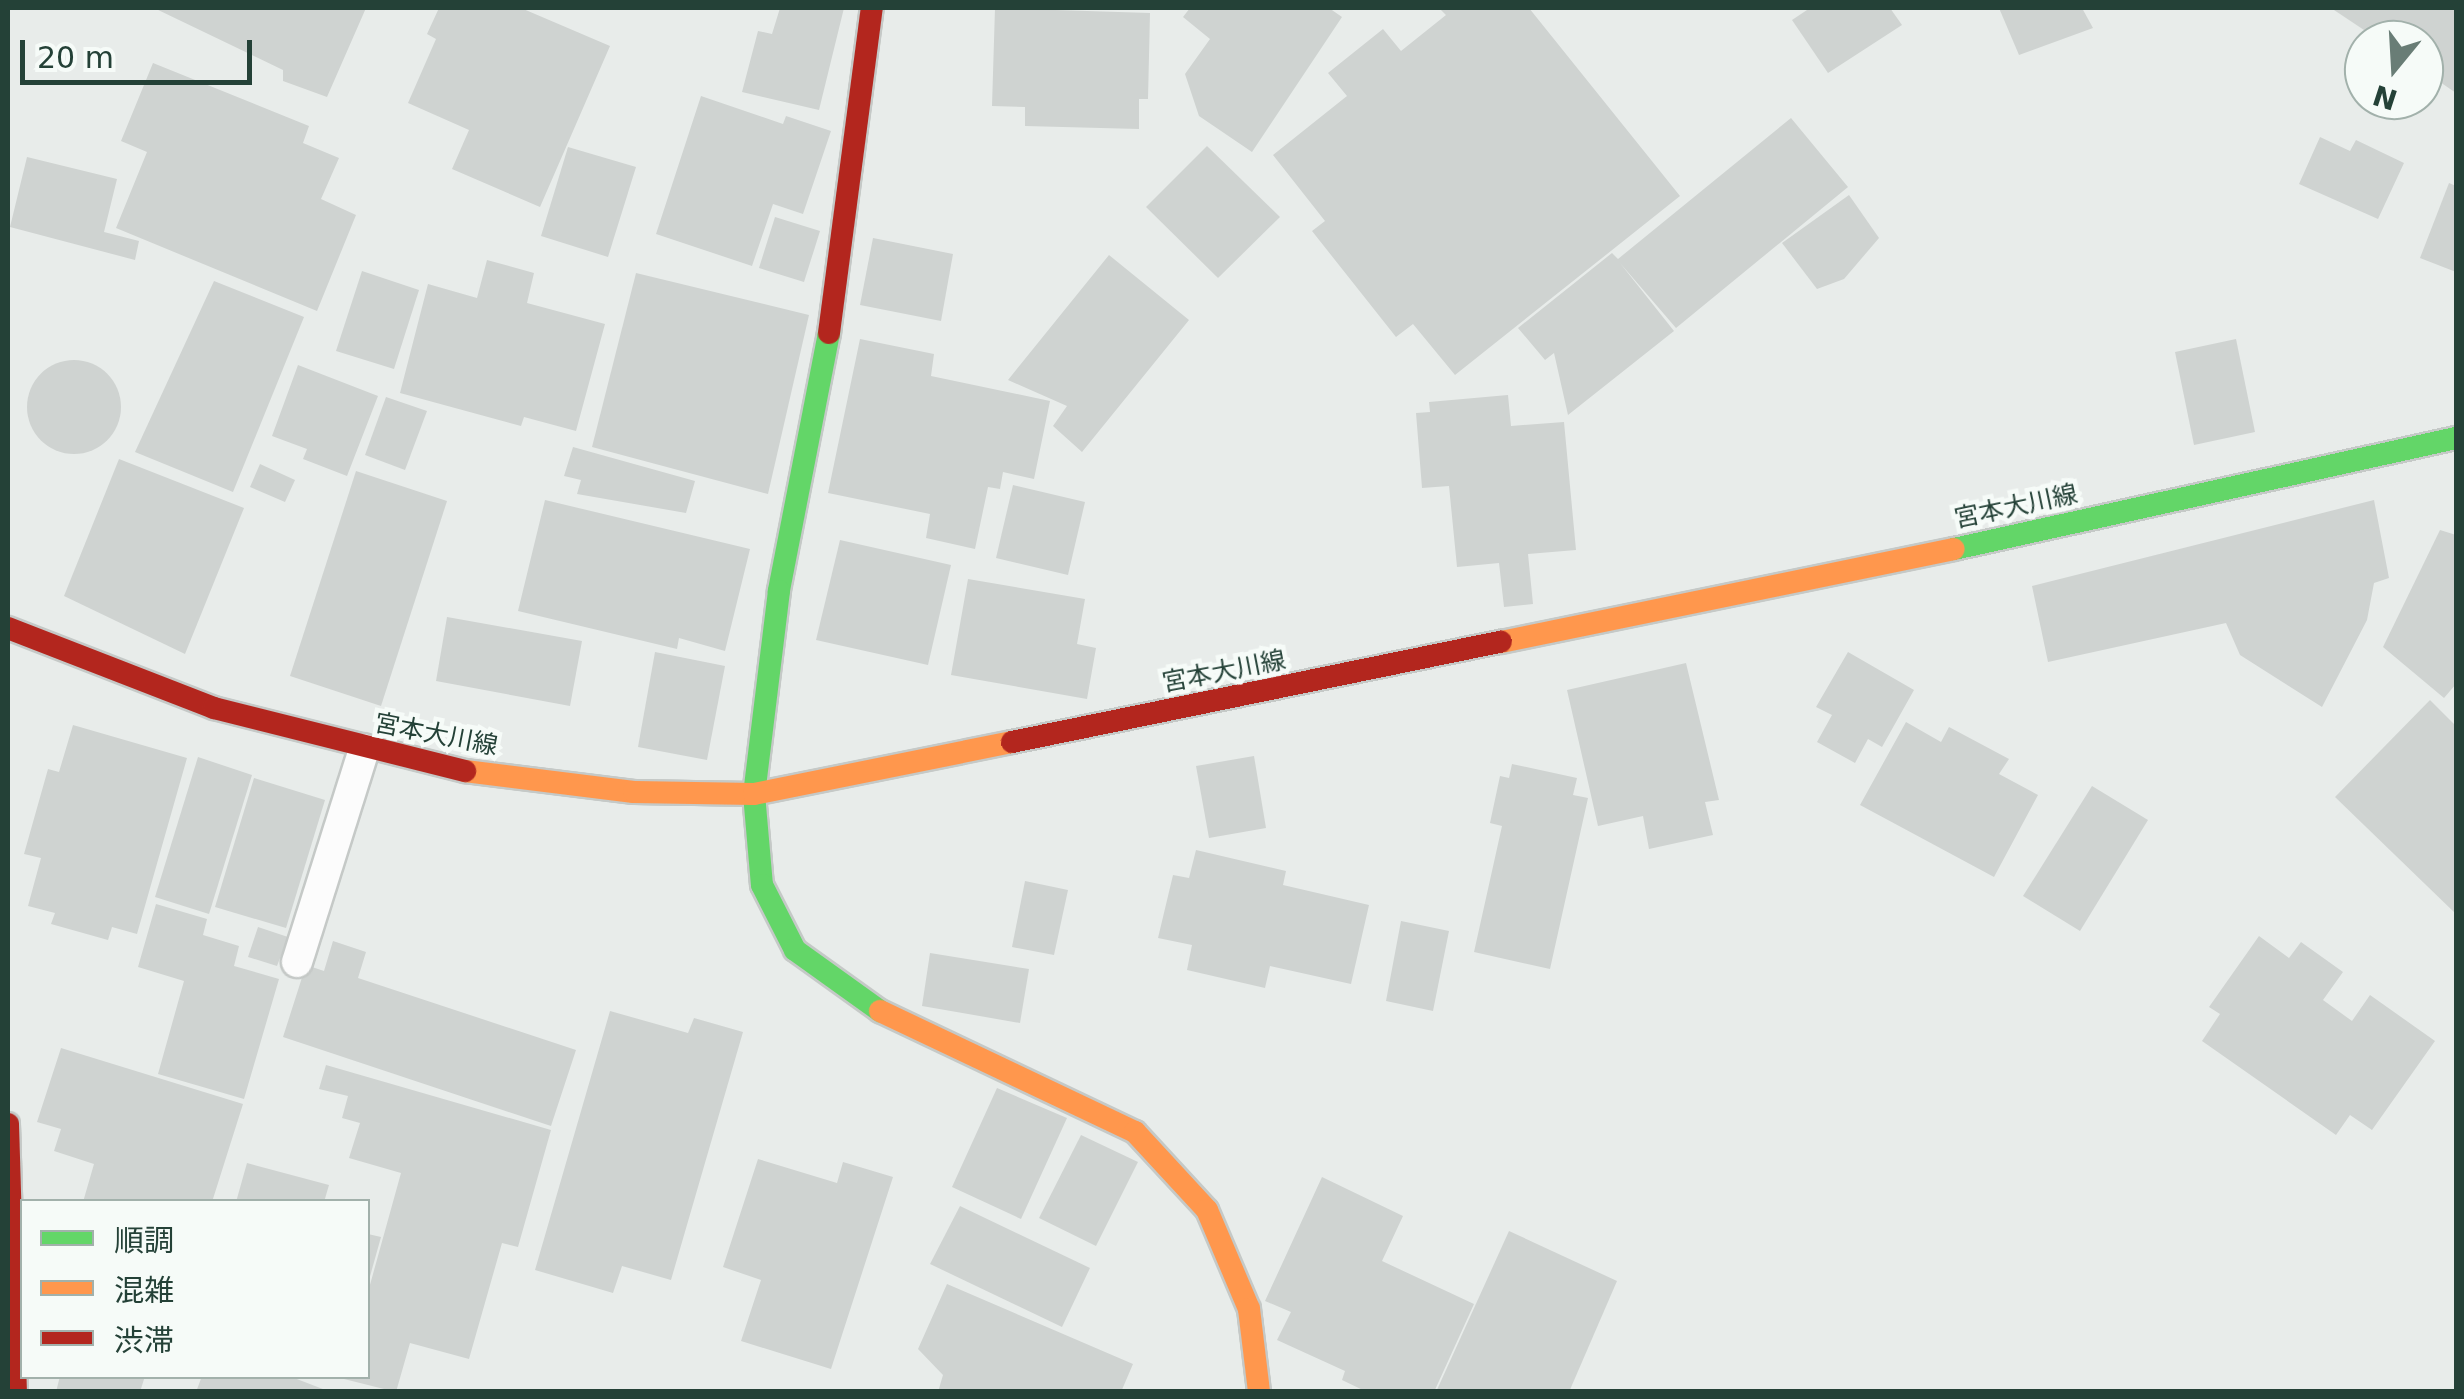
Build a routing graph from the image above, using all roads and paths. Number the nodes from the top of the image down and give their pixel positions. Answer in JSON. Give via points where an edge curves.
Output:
{"nodes":[{"id":1,"x":872,"y":8,"type":"edge"},
{"id":2,"x":2456,"y":438,"type":"edge"},
{"id":3,"x":8,"y":628,"type":"edge"},
{"id":4,"x":364,"y":749,"type":"junction"},
{"id":5,"x":754,"y":794,"type":"junction"},
{"id":6,"x":297,"y":962,"type":"dead end"},
{"id":7,"x":8,"y":1124,"type":"edge"},
{"id":8,"x":16,"y":1392,"type":"edge"},
{"id":9,"x":1259,"y":1392,"type":"edge"}],
"edges":[{"from":1,"to":5,"type":"main road","via":[[840,278],[779,591]]},
{"from":2,"to":5,"type":"main road","name":"宮本大川線","via":[[1840,574]]},
{"from":3,"to":4,"type":"main road","name":"宮本大川線","via":[[214,708]]},
{"from":4,"to":5,"type":"main road","name":"宮本大川線","via":[[438,768],[614,790]]},
{"from":4,"to":6,"type":"lane"},
{"from":5,"to":9,"type":"main road","via":[[762,885],[795,950],[866,1004],[1135,1132],[1207,1210],[1249,1309]]},
{"from":7,"to":8,"type":"main road"}]}
